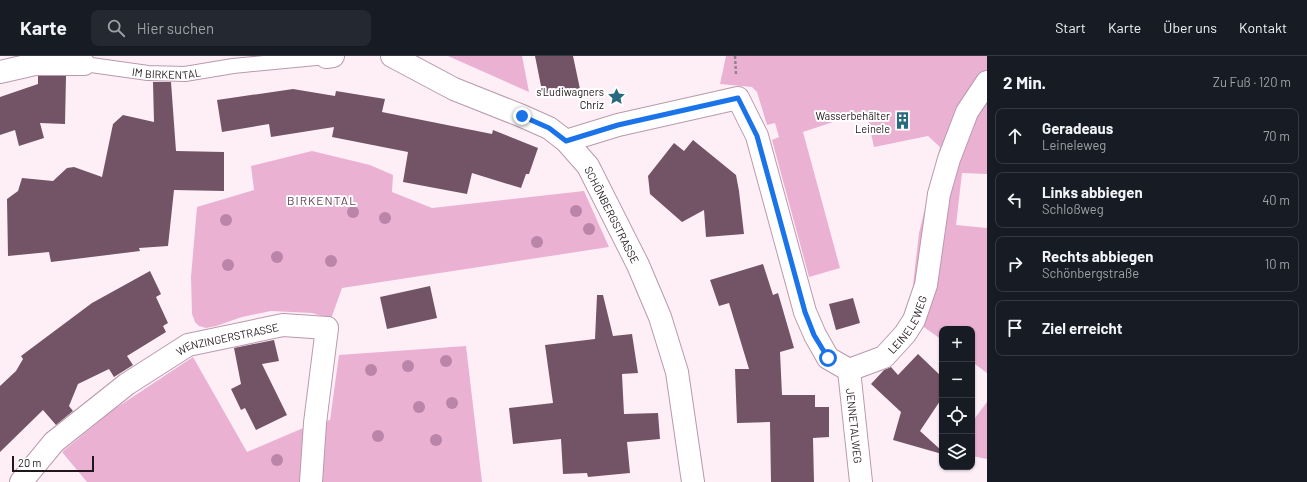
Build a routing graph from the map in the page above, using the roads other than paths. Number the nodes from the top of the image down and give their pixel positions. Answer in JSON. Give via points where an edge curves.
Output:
{"nodes":[{"id":1,"x":392,"y":56,"type":"edge"},
{"id":2,"x":330,"y":57,"type":"edge"},
{"id":3,"x":231,"y":61,"type":"edge"},
{"id":4,"x":84,"y":64,"type":"joint"},
{"id":5,"x":0,"y":72,"type":"edge"},
{"id":6,"x":987,"y":82,"type":"edge"},
{"id":7,"x":566,"y":141,"type":"junction"},
{"id":8,"x":849,"y":370,"type":"junction"},
{"id":9,"x":21,"y":482,"type":"edge"},
{"id":10,"x":311,"y":482,"type":"edge"},
{"id":11,"x":693,"y":482,"type":"edge"},
{"id":12,"x":861,"y":482,"type":"edge"}],
"edges":[{"from":1,"to":7,"type":"street","name":"SCHÖNBERGSTRASSE","via":[[454,89],[549,128]]},
{"from":2,"to":3,"type":"lane","name":"IM BIRKENTAL"},
{"from":3,"to":4,"type":"lane","name":"IM BIRKENTAL","via":[[185,74],[148,73]]},
{"from":4,"to":5,"type":"street","name":"IM BIRKENTAL","via":[[35,64]]},
{"from":6,"to":8,"type":"street","name":"LEINELEWEG","via":[[967,112],[949,159],[939,194],[926,285],[914,320],[884,357]]},
{"from":7,"to":8,"type":"street","via":[[618,125],[738,98],[757,136],[805,312],[814,335],[828,358]]},
{"from":7,"to":11,"type":"street","name":"SCHÖNBERGSTRASSE","via":[[588,166],[638,265],[660,317],[677,372]]},
{"from":8,"to":12,"type":"street","name":"JENNETALWEG"},
{"from":9,"to":10,"type":"street","name":"WENZINGERSTRASSE","via":[[54,442],[127,384],[188,345],[283,325],[327,328],[315,423]]}]}
